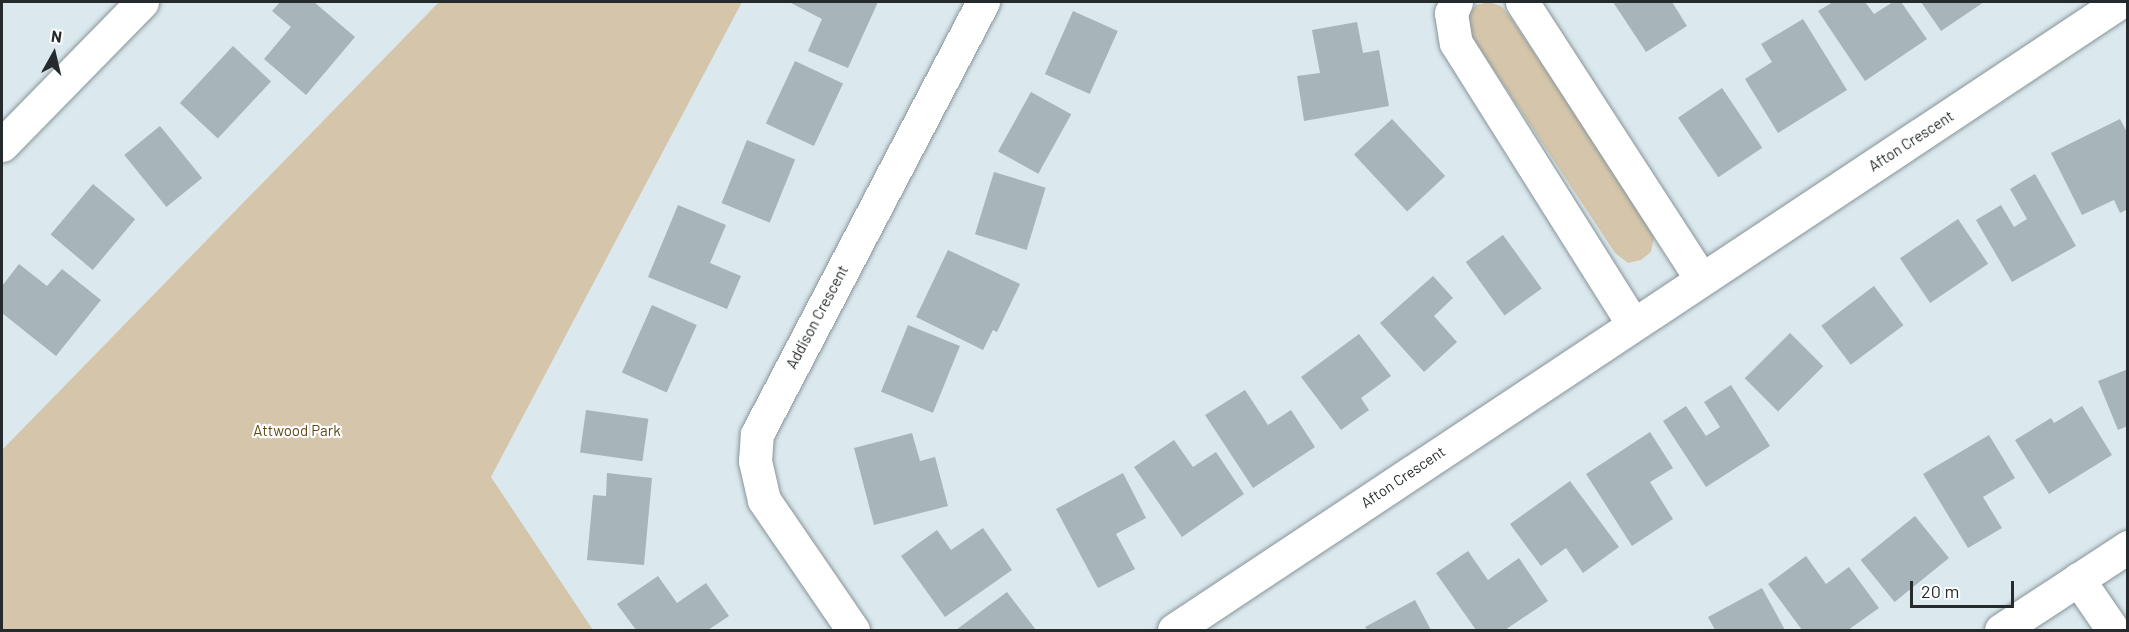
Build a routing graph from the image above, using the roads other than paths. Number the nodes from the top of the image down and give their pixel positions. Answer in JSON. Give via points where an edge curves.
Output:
{"nodes":[{"id":1,"x":142,"y":2,"type":"edge"},
{"id":2,"x":983,"y":2,"type":"edge"},
{"id":3,"x":1456,"y":2,"type":"edge"},
{"id":4,"x":1522,"y":2,"type":"edge"},
{"id":5,"x":2120,"y":2,"type":"edge"},
{"id":6,"x":2,"y":145,"type":"edge"},
{"id":7,"x":1701,"y":279,"type":"junction"},
{"id":8,"x":1633,"y":324,"type":"junction"},
{"id":9,"x":2127,"y":547,"type":"edge"},
{"id":10,"x":2078,"y":579,"type":"junction"},
{"id":11,"x":853,"y":630,"type":"edge"},
{"id":12,"x":1174,"y":630,"type":"edge"},
{"id":13,"x":2001,"y":630,"type":"edge"},
{"id":14,"x":2113,"y":630,"type":"edge"}],
"edges":[{"from":1,"to":6,"type":"street"},
{"from":2,"to":11,"type":"street","name":"Addison Crescent","via":[[757,434],[755,461],[764,500]]},
{"from":3,"to":8,"type":"street","via":[[1451,13],[1456,43]]},
{"from":4,"to":7,"type":"street"},
{"from":5,"to":7,"type":"street","name":"Afton Crescent"},
{"from":7,"to":8,"type":"street","name":"Afton Crescent"},
{"from":8,"to":12,"type":"street","name":"Afton Crescent"},
{"from":9,"to":10,"type":"street"},
{"from":10,"to":13,"type":"street"},
{"from":10,"to":14,"type":"street"}]}
